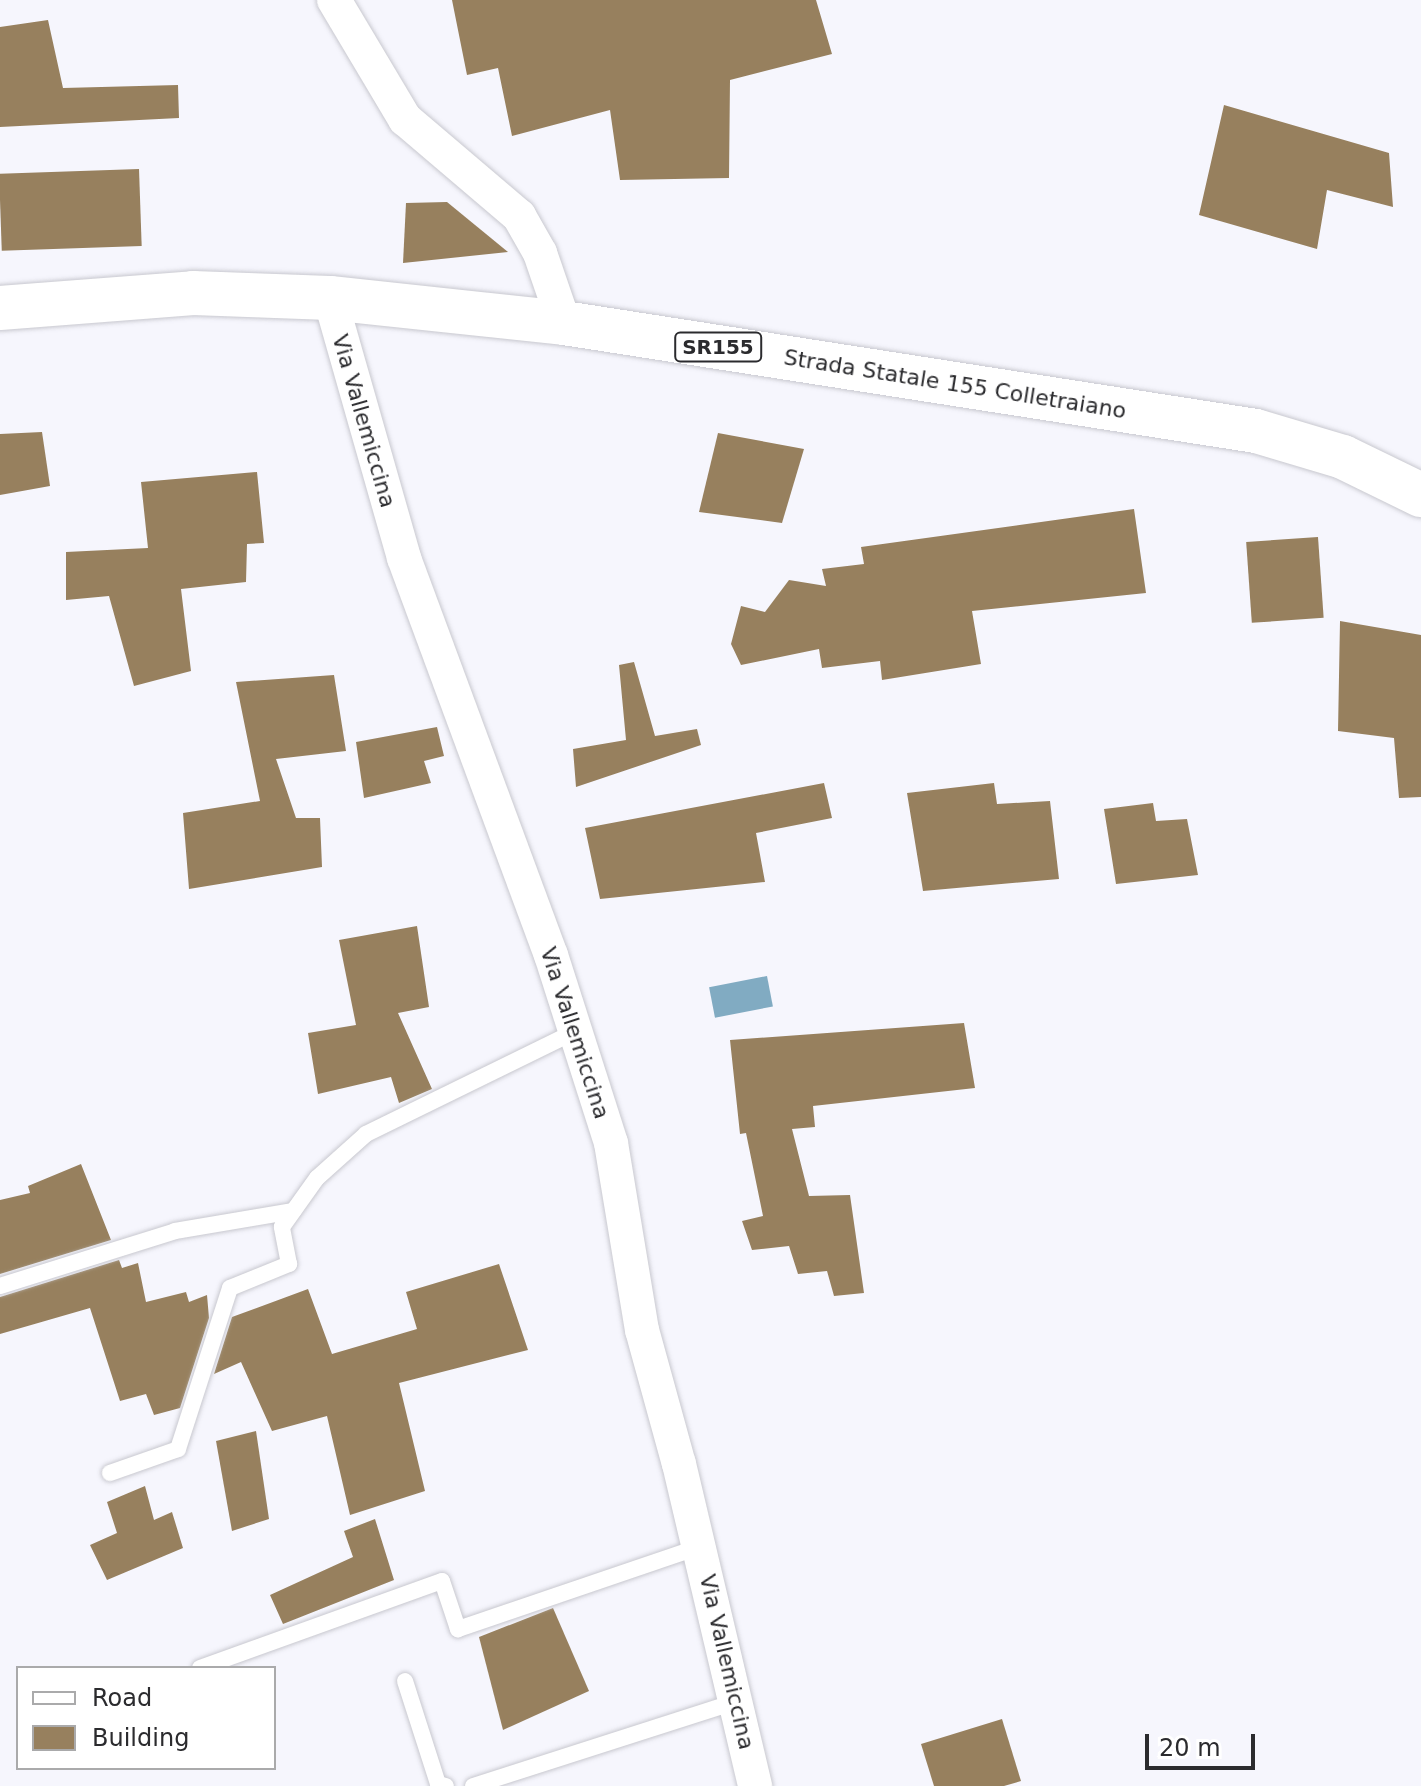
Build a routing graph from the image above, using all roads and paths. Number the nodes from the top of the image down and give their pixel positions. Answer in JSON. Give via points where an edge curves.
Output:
{"nodes":[{"id":1,"x":334,"y":0,"type":"edge"},
{"id":2,"x":330,"y":298,"type":"junction"},
{"id":3,"x":0,"y":308,"type":"edge"},
{"id":4,"x":564,"y":323,"type":"junction"},
{"id":5,"x":1421,"y":495,"type":"edge"},
{"id":6,"x":576,"y":1031,"type":"junction"},
{"id":7,"x":293,"y":1211,"type":"junction"},
{"id":8,"x":0,"y":1286,"type":"edge"},
{"id":9,"x":110,"y":1473,"type":"dead end"},
{"id":10,"x":699,"y":1547,"type":"junction"},
{"id":11,"x":206,"y":1666,"type":"edge"},
{"id":12,"x":405,"y":1681,"type":"dead end"},
{"id":13,"x":737,"y":1701,"type":"junction"},
{"id":14,"x":446,"y":1786,"type":"edge"},
{"id":15,"x":473,"y":1786,"type":"edge"},
{"id":16,"x":755,"y":1786,"type":"edge"}],
"edges":[{"from":1,"to":4,"type":"street","via":[[405,119],[519,216],[540,253]]},
{"from":2,"to":3,"type":"main road","name":"Strada Statale 155 Colletraiano","number":"SR155","via":[[193,293]]},
{"from":2,"to":4,"type":"main road","name":"Strada Statale 155 Colletraiano","number":"SR155"},
{"from":2,"to":6,"type":"street","name":"Via Vallemiccina","via":[[404,558]]},
{"from":4,"to":5,"type":"main road","name":"Strada Statale 155 Colletraiano","number":"SR155","via":[[1256,431],[1343,457]]},
{"from":6,"to":7,"type":"lane","via":[[366,1134],[317,1178]]},
{"from":6,"to":10,"type":"street","name":"Via Vallemiccina","via":[[611,1143],[642,1330]]},
{"from":7,"to":8,"type":"lane","via":[[175,1231]]},
{"from":7,"to":9,"type":"lane","via":[[282,1227],[289,1264],[230,1288],[178,1449]]},
{"from":10,"to":11,"type":"lane","via":[[458,1629],[442,1581]]},
{"from":10,"to":13,"type":"street","name":"Via Vallemiccina"},
{"from":12,"to":14,"type":"lane","via":[[438,1784]]},
{"from":13,"to":15,"type":"lane"},
{"from":13,"to":16,"type":"street","name":"Via Vallemiccina"}]}
